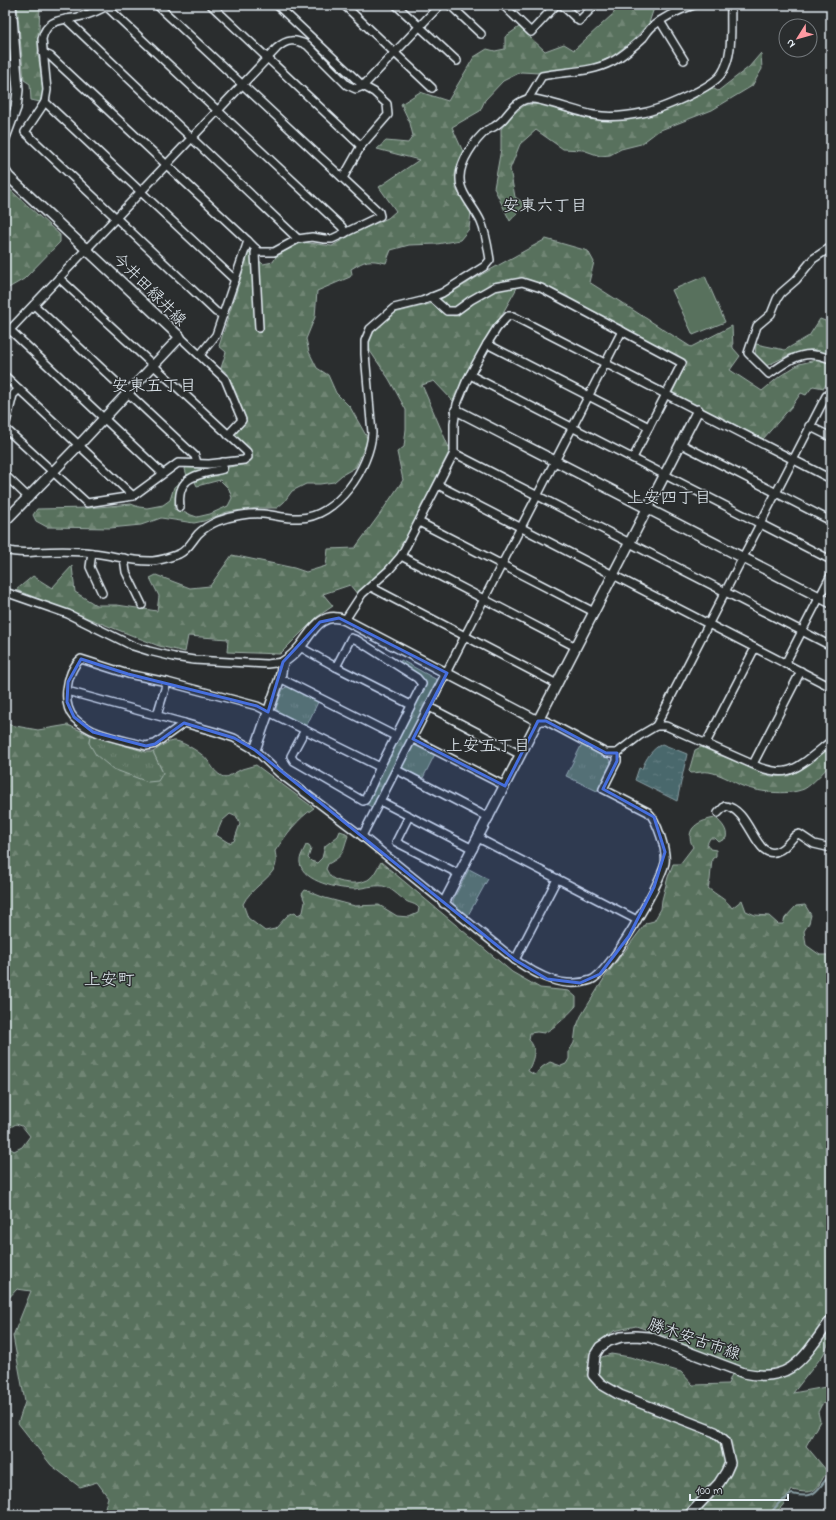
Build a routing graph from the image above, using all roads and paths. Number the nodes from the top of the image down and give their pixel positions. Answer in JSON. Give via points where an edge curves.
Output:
{"nodes":[{"id":1,"x":11,"y":5,"type":"edge"},
{"id":2,"x":157,"y":5,"type":"edge"},
{"id":3,"x":210,"y":5,"type":"edge"},
{"id":4,"x":277,"y":5,"type":"edge"},
{"id":5,"x":344,"y":5,"type":"edge"},
{"id":6,"x":396,"y":5,"type":"edge"},
{"id":7,"x":440,"y":5,"type":"edge"},
{"id":8,"x":450,"y":5,"type":"edge"},
{"id":9,"x":503,"y":5,"type":"edge"},
{"id":10,"x":556,"y":5,"type":"edge"},
{"id":11,"x":562,"y":5,"type":"edge"},
{"id":12,"x":595,"y":5,"type":"edge"},
{"id":13,"x":694,"y":5,"type":"edge"},
{"id":14,"x":731,"y":5,"type":"edge"},
{"id":15,"x":107,"y":6,"type":"edge"},
{"id":16,"x":66,"y":19,"type":"junction"},
{"id":17,"x":660,"y":21,"type":"junction"},
{"id":18,"x":420,"y":27,"type":"junction"},
{"id":19,"x":481,"y":34,"type":"dead end"},
{"id":20,"x":43,"y":53,"type":"junction"},
{"id":21,"x":395,"y":53,"type":"junction"},
{"id":22,"x":267,"y":58,"type":"junction"},
{"id":23,"x":684,"y":60,"type":"dead end"},
{"id":24,"x":457,"y":62,"type":"dead end"},
{"id":25,"x":242,"y":84,"type":"junction"},
{"id":26,"x":363,"y":86,"type":"junction"},
{"id":27,"x":432,"y":88,"type":"dead end"},
{"id":28,"x":528,"y":99,"type":"junction"},
{"id":29,"x":46,"y":102,"type":"junction"},
{"id":30,"x":216,"y":111,"type":"junction"},
{"id":31,"x":5,"y":138,"type":"edge"},
{"id":32,"x":191,"y":138,"type":"junction"},
{"id":33,"x":361,"y":146,"type":"junction"},
{"id":34,"x":167,"y":164,"type":"junction"},
{"id":35,"x":5,"y":171,"type":"edge"},
{"id":36,"x":343,"y":178,"type":"junction"},
{"id":37,"x":142,"y":191,"type":"junction"},
{"id":38,"x":116,"y":217,"type":"junction"},
{"id":39,"x":345,"y":233,"type":"junction"},
{"id":40,"x":298,"y":238,"type":"junction"},
{"id":41,"x":248,"y":241,"type":"junction"},
{"id":42,"x":831,"y":247,"type":"edge"},
{"id":43,"x":86,"y":249,"type":"junction"},
{"id":44,"x":256,"y":249,"type":"junction"},
{"id":45,"x":59,"y":278,"type":"junction"},
{"id":46,"x":235,"y":280,"type":"junction"},
{"id":47,"x":431,"y":297,"type":"junction"},
{"id":48,"x":34,"y":305,"type":"junction"},
{"id":49,"x":223,"y":316,"type":"junction"},
{"id":50,"x":259,"y":328,"type":"dead end"},
{"id":51,"x":622,"y":331,"type":"junction"},
{"id":52,"x":7,"y":333,"type":"edge"},
{"id":53,"x":180,"y":337,"type":"junction"},
{"id":54,"x":487,"y":344,"type":"junction"},
{"id":55,"x":200,"y":355,"type":"junction"},
{"id":56,"x":831,"y":359,"type":"edge"},
{"id":57,"x":605,"y":364,"type":"junction"},
{"id":58,"x":153,"y":366,"type":"junction"},
{"id":59,"x":470,"y":375,"type":"junction"},
{"id":60,"x":5,"y":376,"type":"edge"},
{"id":61,"x":19,"y":389,"type":"junction"},
{"id":62,"x":128,"y":392,"type":"junction"},
{"id":63,"x":666,"y":394,"type":"junction"},
{"id":64,"x":588,"y":396,"type":"junction"},
{"id":65,"x":831,"y":398,"type":"edge"},
{"id":66,"x":456,"y":410,"type":"junction"},
{"id":67,"x":698,"y":410,"type":"junction"},
{"id":68,"x":104,"y":419,"type":"junction"},
{"id":69,"x":810,"y":426,"type":"junction"},
{"id":70,"x":5,"y":427,"type":"edge"},
{"id":71,"x":572,"y":427,"type":"junction"},
{"id":72,"x":649,"y":427,"type":"junction"},
{"id":73,"x":228,"y":435,"type":"junction"},
{"id":74,"x":831,"y":438,"type":"edge"},
{"id":75,"x":681,"y":444,"type":"junction"},
{"id":76,"x":79,"y":445,"type":"junction"},
{"id":77,"x":454,"y":453,"type":"junction"},
{"id":78,"x":633,"y":458,"type":"junction"},
{"id":79,"x":792,"y":459,"type":"junction"},
{"id":80,"x":223,"y":462,"type":"junction"},
{"id":81,"x":555,"y":462,"type":"junction"},
{"id":82,"x":197,"y":463,"type":"junction"},
{"id":83,"x":54,"y":471,"type":"junction"},
{"id":84,"x":162,"y":473,"type":"junction"},
{"id":85,"x":5,"y":475,"type":"edge"},
{"id":86,"x":665,"y":475,"type":"junction"},
{"id":87,"x":831,"y":479,"type":"edge"},
{"id":88,"x":438,"y":485,"type":"junction"},
{"id":89,"x":775,"y":492,"type":"junction"},
{"id":90,"x":537,"y":495,"type":"junction"},
{"id":91,"x":133,"y":496,"type":"junction"},
{"id":92,"x":29,"y":498,"type":"junction"},
{"id":93,"x":180,"y":507,"type":"dead end"},
{"id":94,"x":647,"y":509,"type":"junction"},
{"id":95,"x":5,"y":521,"type":"edge"},
{"id":96,"x":831,"y":521,"type":"edge"},
{"id":97,"x":419,"y":522,"type":"junction"},
{"id":98,"x":759,"y":524,"type":"junction"},
{"id":99,"x":521,"y":528,"type":"junction"},
{"id":100,"x":630,"y":543,"type":"junction"},
{"id":101,"x":5,"y":550,"type":"edge"},
{"id":102,"x":92,"y":553,"type":"junction"},
{"id":103,"x":401,"y":556,"type":"junction"},
{"id":104,"x":742,"y":557,"type":"junction"},
{"id":105,"x":124,"y":558,"type":"junction"},
{"id":106,"x":831,"y":560,"type":"edge"},
{"id":107,"x":502,"y":564,"type":"junction"},
{"id":108,"x":831,"y":575,"type":"edge"},
{"id":109,"x":613,"y":576,"type":"junction"},
{"id":110,"x":371,"y":587,"type":"junction"},
{"id":111,"x":724,"y":591,"type":"junction"},
{"id":112,"x":5,"y":592,"type":"edge"},
{"id":113,"x":102,"y":593,"type":"dead end"},
{"id":114,"x":820,"y":597,"type":"junction"},
{"id":115,"x":484,"y":599,"type":"junction"},
{"id":116,"x":831,"y":603,"type":"edge"},
{"id":117,"x":142,"y":606,"type":"dead end"},
{"id":118,"x":594,"y":612,"type":"junction"},
{"id":119,"x":345,"y":620,"type":"junction"},
{"id":120,"x":708,"y":624,"type":"junction"},
{"id":121,"x":802,"y":631,"type":"junction"},
{"id":122,"x":466,"y":636,"type":"junction"},
{"id":123,"x":831,"y":646,"type":"edge"},
{"id":124,"x":300,"y":647,"type":"junction"},
{"id":125,"x":576,"y":647,"type":"junction"},
{"id":126,"x":755,"y":648,"type":"junction"},
{"id":127,"x":283,"y":662,"type":"junction"},
{"id":128,"x":785,"y":664,"type":"junction"},
{"id":129,"x":336,"y":667,"type":"junction"},
{"id":130,"x":801,"y":671,"type":"junction"},
{"id":131,"x":447,"y":673,"type":"junction"},
{"id":132,"x":280,"y":678,"type":"junction"},
{"id":133,"x":167,"y":682,"type":"junction"},
{"id":134,"x":557,"y":684,"type":"junction"},
{"id":135,"x":831,"y":687,"type":"edge"},
{"id":136,"x":67,"y":691,"type":"junction"},
{"id":137,"x":411,"y":705,"type":"junction"},
{"id":138,"x":429,"y":707,"type":"junction"},
{"id":139,"x":268,"y":712,"type":"junction"},
{"id":140,"x":157,"y":715,"type":"junction"},
{"id":141,"x":538,"y":721,"type":"junction"},
{"id":142,"x":184,"y":723,"type":"junction"},
{"id":143,"x":656,"y":726,"type":"junction"},
{"id":144,"x":304,"y":730,"type":"junction"},
{"id":145,"x":395,"y":736,"type":"junction"},
{"id":146,"x":413,"y":739,"type":"junction"},
{"id":147,"x":831,"y":740,"type":"edge"},
{"id":148,"x":706,"y":743,"type":"junction"},
{"id":149,"x":255,"y":750,"type":"junction"},
{"id":150,"x":617,"y":753,"type":"junction"},
{"id":151,"x":520,"y":755,"type":"junction"},
{"id":152,"x":753,"y":764,"type":"junction"},
{"id":153,"x":380,"y":767,"type":"junction"},
{"id":154,"x":397,"y":770,"type":"junction"},
{"id":155,"x":505,"y":786,"type":"junction"},
{"id":156,"x":380,"y":801,"type":"junction"},
{"id":157,"x":718,"y":813,"type":"dead end"},
{"id":158,"x":409,"y":816,"type":"junction"},
{"id":159,"x":489,"y":818,"type":"junction"},
{"id":160,"x":362,"y":836,"type":"junction"},
{"id":161,"x":478,"y":838,"type":"junction"},
{"id":162,"x":831,"y":848,"type":"edge"},
{"id":163,"x":473,"y":849,"type":"junction"},
{"id":164,"x":459,"y":874,"type":"junction"},
{"id":165,"x":557,"y":879,"type":"junction"},
{"id":166,"x":444,"y":903,"type":"junction"},
{"id":167,"x":637,"y":920,"type":"junction"},
{"id":168,"x":514,"y":960,"type":"junction"},
{"id":169,"x":831,"y":1320,"type":"edge"},
{"id":170,"x":689,"y":1515,"type":"edge"}],
"edges":[{"from":1,"to":31,"type":"street","via":[[18,90],[16,108]]},
{"from":2,"to":25,"type":"street"},
{"from":3,"to":22,"type":"street"},
{"from":4,"to":26,"type":"street"},
{"from":5,"to":21,"type":"street"},
{"from":6,"to":18,"type":"street"},
{"from":7,"to":18,"type":"street"},
{"from":8,"to":19,"type":"street"},
{"from":9,"to":10,"type":"street","via":[[531,32]]},
{"from":11,"to":12,"type":"street","via":[[580,21]]},
{"from":13,"to":17,"type":"street"},
{"from":14,"to":28,"type":"street","via":[[729,54],[726,64],[722,75],[706,88],[644,113],[618,116],[595,116],[541,100]]},
{"from":15,"to":16,"type":"street"},
{"from":15,"to":30,"type":"street"},
{"from":16,"to":20,"type":"street","via":[[60,19],[47,26],[43,32]]},
{"from":16,"to":32,"type":"street"},
{"from":17,"to":23,"type":"street"},
{"from":17,"to":28,"type":"street","via":[[612,62],[597,68],[542,76]]},
{"from":18,"to":21,"type":"street"},
{"from":18,"to":24,"type":"street"},
{"from":20,"to":29,"type":"street"},
{"from":20,"to":34,"type":"street","via":[[50,56]]},
{"from":21,"to":26,"type":"street"},
{"from":21,"to":27,"type":"street"},
{"from":22,"to":25,"type":"street"},
{"from":22,"to":26,"type":"street","via":[[284,42],[299,41],[307,45],[347,84],[356,89]]},
{"from":22,"to":33,"type":"street"},
{"from":25,"to":30,"type":"street"},
{"from":25,"to":36,"type":"street"},
{"from":26,"to":33,"type":"street","via":[[387,104],[388,115]]},
{"from":28,"to":47,"type":"street","via":[[516,104],[495,126],[474,142],[460,175],[464,191],[481,222],[490,260],[477,272]]},
{"from":29,"to":37,"type":"street"},
{"from":29,"to":38,"type":"street","via":[[25,132]]},
{"from":30,"to":32,"type":"street"},
{"from":30,"to":39,"type":"street","via":[[342,227]]},
{"from":32,"to":34,"type":"street"},
{"from":32,"to":40,"type":"street"},
{"from":33,"to":36,"type":"street"},
{"from":34,"to":37,"type":"street"},
{"from":34,"to":41,"type":"street"},
{"from":35,"to":43,"type":"street","name":"今井田緑井線"},
{"from":36,"to":39,"type":"street","via":[[379,212],[380,216]]},
{"from":37,"to":38,"type":"street"},
{"from":37,"to":46,"type":"street"},
{"from":38,"to":43,"type":"street"},
{"from":38,"to":49,"type":"street"},
{"from":39,"to":40,"type":"street","via":[[332,239]]},
{"from":40,"to":44,"type":"street","via":[[274,252],[259,252]]},
{"from":41,"to":44,"type":"street"},
{"from":41,"to":46,"type":"street"},
{"from":42,"to":56,"type":"street","via":[[813,259],[796,280],[781,293],[771,314],[757,326],[748,353],[769,374],[787,361],[805,355]]},
{"from":43,"to":45,"type":"street"},
{"from":43,"to":53,"type":"street","name":"今井田緑井線"},
{"from":44,"to":50,"type":"street"},
{"from":45,"to":48,"type":"street"},
{"from":45,"to":58,"type":"street"},
{"from":46,"to":49,"type":"street"},
{"from":47,"to":51,"type":"street","via":[[447,311],[456,312],[494,287],[522,282],[541,288]]},
{"from":47,"to":105,"type":"street","via":[[394,308],[366,335],[365,354],[372,444],[357,477],[339,500],[306,518],[254,514],[218,521],[198,534],[186,550],[179,554],[158,560]]},
{"from":48,"to":52,"type":"street"},
{"from":48,"to":62,"type":"street"},
{"from":49,"to":55,"type":"street","via":[[216,335]]},
{"from":51,"to":57,"type":"street"},
{"from":51,"to":63,"type":"street","via":[[682,363]]},
{"from":52,"to":68,"type":"street"},
{"from":53,"to":55,"type":"street"},
{"from":53,"to":58,"type":"street","name":"今井田緑井線"},
{"from":54,"to":57,"type":"street","via":[[508,316],[513,316]]},
{"from":54,"to":59,"type":"street"},
{"from":54,"to":64,"type":"street"},
{"from":55,"to":73,"type":"street","via":[[225,379],[242,420]]},
{"from":57,"to":63,"type":"street"},
{"from":57,"to":64,"type":"street"},
{"from":58,"to":62,"type":"street","name":"今井田緑井線"},
{"from":58,"to":73,"type":"street"},
{"from":59,"to":66,"type":"street"},
{"from":59,"to":71,"type":"street"},
{"from":60,"to":61,"type":"street"},
{"from":61,"to":70,"type":"street","via":[[14,395]]},
{"from":61,"to":76,"type":"street"},
{"from":62,"to":68,"type":"street","name":"今井田緑井線"},
{"from":62,"to":82,"type":"street","via":[[195,456]]},
{"from":63,"to":67,"type":"street"},
{"from":63,"to":72,"type":"street"},
{"from":64,"to":71,"type":"street"},
{"from":64,"to":72,"type":"street"},
{"from":65,"to":69,"type":"street","via":[[826,396]]},
{"from":66,"to":77,"type":"street"},
{"from":66,"to":81,"type":"street"},
{"from":67,"to":75,"type":"street"},
{"from":67,"to":79,"type":"street"},
{"from":68,"to":76,"type":"street","name":"今井田緑井線"},
{"from":68,"to":84,"type":"street"},
{"from":69,"to":74,"type":"street"},
{"from":69,"to":79,"type":"street"},
{"from":70,"to":83,"type":"street"},
{"from":71,"to":78,"type":"street"},
{"from":71,"to":81,"type":"street"},
{"from":72,"to":78,"type":"street"},
{"from":73,"to":80,"type":"street","via":[[247,452],[248,457],[244,460]]},
{"from":75,"to":86,"type":"street"},
{"from":75,"to":89,"type":"street"},
{"from":76,"to":83,"type":"street","name":"今井田緑井線"},
{"from":76,"to":91,"type":"street"},
{"from":77,"to":88,"type":"street"},
{"from":77,"to":90,"type":"street"},
{"from":78,"to":86,"type":"street"},
{"from":79,"to":87,"type":"street"},
{"from":79,"to":89,"type":"street"},
{"from":80,"to":82,"type":"street"},
{"from":80,"to":93,"type":"street","via":[[223,469],[188,480],[179,496]]},
{"from":81,"to":90,"type":"street"},
{"from":81,"to":94,"type":"street"},
{"from":82,"to":84,"type":"street","via":[[178,463]]},
{"from":83,"to":91,"type":"street","via":[[87,503]]},
{"from":83,"to":92,"type":"street","name":"今井田緑井線"},
{"from":84,"to":91,"type":"street"},
{"from":85,"to":92,"type":"street"},
{"from":86,"to":94,"type":"street"},
{"from":86,"to":98,"type":"street"},
{"from":88,"to":97,"type":"street"},
{"from":88,"to":99,"type":"street"},
{"from":89,"to":96,"type":"street"},
{"from":89,"to":98,"type":"street"},
{"from":90,"to":99,"type":"street"},
{"from":90,"to":100,"type":"street"},
{"from":92,"to":95,"type":"street","name":"今井田緑井線"},
{"from":94,"to":100,"type":"street"},
{"from":94,"to":104,"type":"street"},
{"from":97,"to":103,"type":"street"},
{"from":97,"to":107,"type":"street"},
{"from":98,"to":104,"type":"street"},
{"from":98,"to":106,"type":"street"},
{"from":99,"to":107,"type":"street"},
{"from":99,"to":109,"type":"street"},
{"from":100,"to":109,"type":"street"},
{"from":100,"to":111,"type":"street"},
{"from":101,"to":102,"type":"street"},
{"from":102,"to":105,"type":"street"},
{"from":102,"to":113,"type":"street","via":[[90,567]]},
{"from":103,"to":110,"type":"street"},
{"from":103,"to":115,"type":"street"},
{"from":104,"to":111,"type":"street"},
{"from":104,"to":114,"type":"street"},
{"from":105,"to":117,"type":"street","via":[[126,572]]},
{"from":107,"to":115,"type":"street"},
{"from":107,"to":118,"type":"street"},
{"from":108,"to":114,"type":"street"},
{"from":109,"to":118,"type":"street"},
{"from":109,"to":120,"type":"street"},
{"from":110,"to":119,"type":"street","via":[[362,594]]},
{"from":110,"to":122,"type":"street"},
{"from":111,"to":120,"type":"street"},
{"from":111,"to":121,"type":"street"},
{"from":112,"to":127,"type":"street","via":[[68,614],[133,646],[149,651],[194,660],[267,664]]},
{"from":114,"to":116,"type":"street"},
{"from":114,"to":121,"type":"street"},
{"from":115,"to":122,"type":"street"},
{"from":115,"to":125,"type":"street"},
{"from":118,"to":125,"type":"street"},
{"from":119,"to":124,"type":"street","via":[[328,618],[320,622]]},
{"from":119,"to":131,"type":"street"},
{"from":120,"to":126,"type":"street"},
{"from":120,"to":143,"type":"street"},
{"from":121,"to":123,"type":"street"},
{"from":121,"to":128,"type":"street"},
{"from":122,"to":131,"type":"street"},
{"from":122,"to":134,"type":"street"},
{"from":124,"to":127,"type":"street"},
{"from":124,"to":129,"type":"street"},
{"from":125,"to":134,"type":"street"},
{"from":126,"to":128,"type":"street"},
{"from":126,"to":148,"type":"street"},
{"from":127,"to":132,"type":"street"},
{"from":128,"to":130,"type":"street"},
{"from":129,"to":137,"type":"street"},
{"from":129,"to":137,"type":"street","via":[[351,638],[357,640],[417,678],[422,684]]},
{"from":130,"to":135,"type":"street"},
{"from":130,"to":152,"type":"street"},
{"from":131,"to":138,"type":"street"},
{"from":131,"to":141,"type":"street"},
{"from":132,"to":139,"type":"street"},
{"from":132,"to":145,"type":"street"},
{"from":133,"to":136,"type":"street","via":[[128,674],[81,659],[76,662]]},
{"from":133,"to":139,"type":"street","via":[[257,706]]},
{"from":133,"to":140,"type":"street"},
{"from":134,"to":141,"type":"street"},
{"from":136,"to":140,"type":"street"},
{"from":136,"to":142,"type":"street","via":[[67,702],[74,718],[94,732],[146,746],[155,744]]},
{"from":137,"to":145,"type":"street"},
{"from":138,"to":146,"type":"street"},
{"from":138,"to":151,"type":"street"},
{"from":139,"to":144,"type":"street"},
{"from":139,"to":149,"type":"street"},
{"from":140,"to":142,"type":"street"},
{"from":141,"to":150,"type":"street","via":[[546,721],[606,753]]},
{"from":141,"to":151,"type":"street"},
{"from":142,"to":149,"type":"street","via":[[234,738]]},
{"from":143,"to":148,"type":"street","via":[[666,726]]},
{"from":143,"to":150,"type":"street"},
{"from":144,"to":153,"type":"street"},
{"from":144,"to":153,"type":"street","via":[[291,756],[294,761],[363,801],[366,800]]},
{"from":145,"to":153,"type":"street"},
{"from":146,"to":154,"type":"street"},
{"from":146,"to":155,"type":"street"},
{"from":147,"to":152,"type":"street","via":[[796,768],[775,771]]},
{"from":148,"to":152,"type":"street"},
{"from":149,"to":160,"type":"street","via":[[279,773]]},
{"from":150,"to":167,"type":"street","via":[[617,761],[603,789],[654,817],[665,852],[665,863]]},
{"from":151,"to":155,"type":"street"},
{"from":154,"to":156,"type":"street"},
{"from":154,"to":159,"type":"street"},
{"from":155,"to":159,"type":"street"},
{"from":156,"to":158,"type":"street"},
{"from":156,"to":160,"type":"street"},
{"from":157,"to":162,"type":"street","via":[[725,806],[730,807],[748,824],[758,844],[767,851],[781,850],[796,834],[814,844]]},
{"from":158,"to":163,"type":"street"},
{"from":158,"to":164,"type":"street","via":[[396,842]]},
{"from":159,"to":161,"type":"street"},
{"from":160,"to":166,"type":"street"},
{"from":161,"to":163,"type":"street"},
{"from":161,"to":165,"type":"street"},
{"from":163,"to":164,"type":"street"},
{"from":164,"to":166,"type":"street"},
{"from":165,"to":167,"type":"street"},
{"from":165,"to":168,"type":"street"},
{"from":166,"to":168,"type":"street"},
{"from":167,"to":168,"type":"street","via":[[629,936],[600,974],[592,980],[563,983],[547,979]]},
{"from":169,"to":170,"type":"street","name":"勝木安古市線","via":[[800,1361],[781,1374],[770,1376],[744,1373],[649,1337],[621,1337],[600,1347],[595,1355],[593,1375],[601,1384],[620,1395],[715,1432],[725,1441],[730,1463],[726,1472]]}]}
